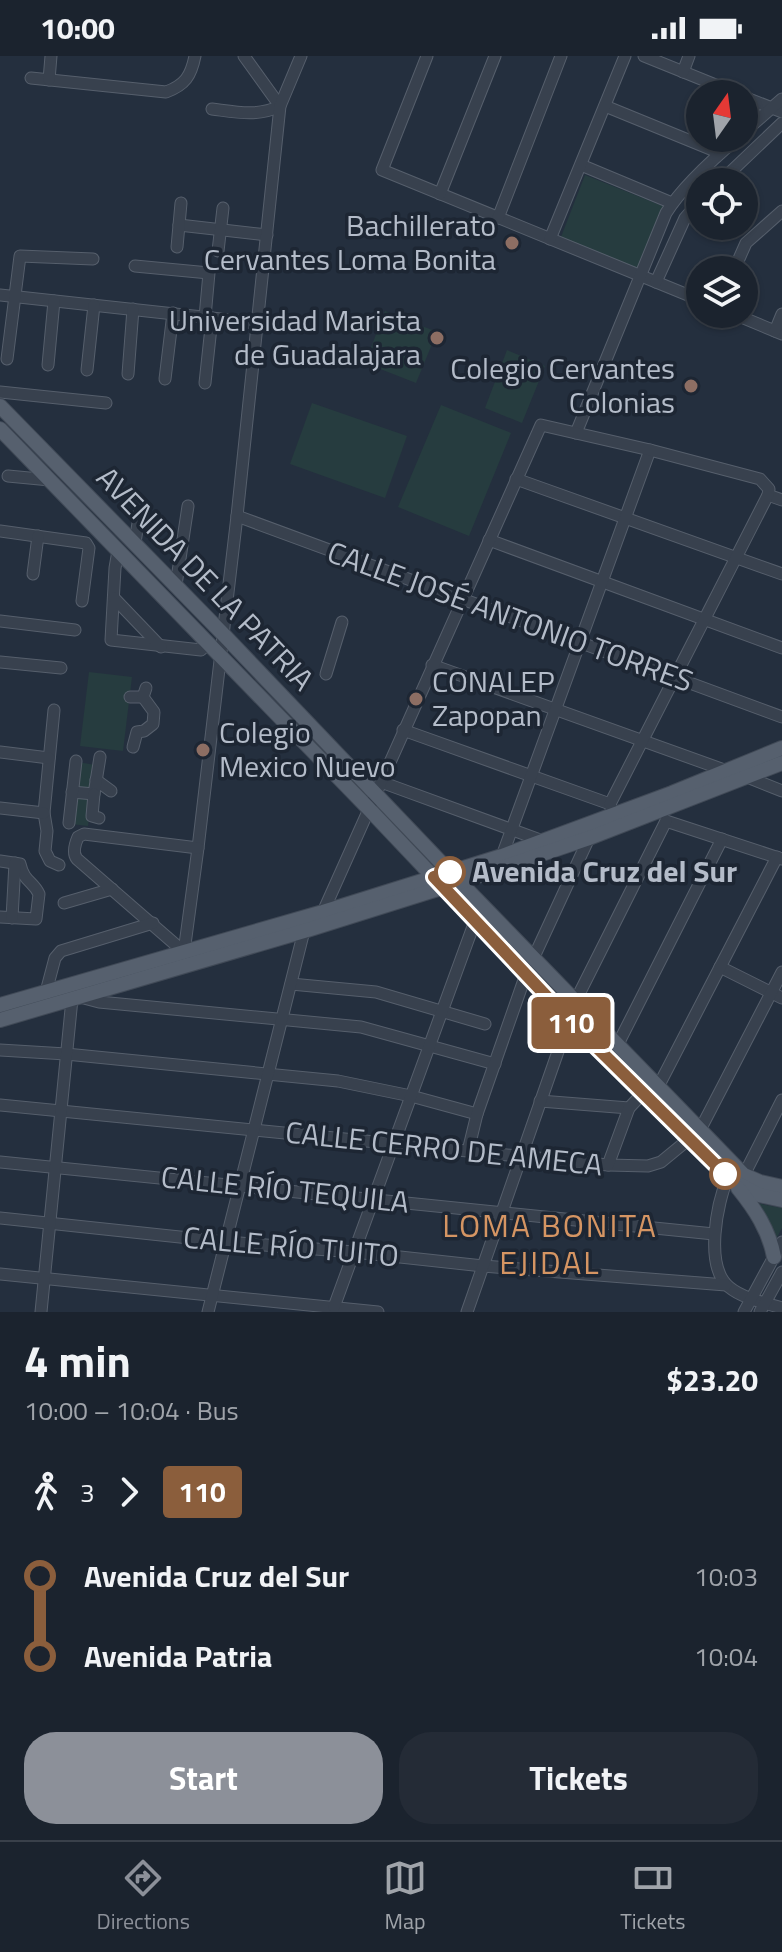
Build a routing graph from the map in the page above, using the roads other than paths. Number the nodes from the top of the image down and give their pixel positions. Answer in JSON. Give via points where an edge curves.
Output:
{"nodes":[{"id":1,"x":51,"y":56,"type":"edge"},
{"id":2,"x":195,"y":56,"type":"edge"},
{"id":3,"x":244,"y":56,"type":"edge"},
{"id":4,"x":301,"y":56,"type":"edge"},
{"id":5,"x":427,"y":56,"type":"edge"},
{"id":6,"x":495,"y":56,"type":"edge"},
{"id":7,"x":561,"y":56,"type":"edge"},
{"id":8,"x":625,"y":56,"type":"edge"},
{"id":9,"x":644,"y":56,"type":"edge"},
{"id":10,"x":689,"y":56,"type":"edge"},
{"id":11,"x":683,"y":72,"type":"junction"},
{"id":12,"x":31,"y":78,"type":"dead end"},
{"id":13,"x":49,"y":80,"type":"junction"},
{"id":14,"x":703,"y":80,"type":"edge"},
{"id":15,"x":758,"y":101,"type":"edge"},
{"id":16,"x":280,"y":106,"type":"junction"},
{"id":17,"x":605,"y":106,"type":"junction"},
{"id":18,"x":779,"y":106,"type":"edge"},
{"id":19,"x":212,"y":109,"type":"dead end"},
{"id":20,"x":758,"y":122,"type":"edge"},
{"id":21,"x":782,"y":123,"type":"edge"},
{"id":22,"x":720,"y":153,"type":"joint"},
{"id":23,"x":581,"y":165,"type":"junction"},
{"id":24,"x":735,"y":168,"type":"edge"},
{"id":25,"x":440,"y":194,"type":"junction"},
{"id":26,"x":181,"y":203,"type":"dead end"},
{"id":27,"x":672,"y":203,"type":"junction"},
{"id":28,"x":223,"y":208,"type":"dead end"},
{"id":29,"x":782,"y":211,"type":"edge"},
{"id":30,"x":686,"y":217,"type":"edge"},
{"id":31,"x":498,"y":218,"type":"junction"},
{"id":32,"x":179,"y":225,"type":"junction"},
{"id":33,"x":221,"y":230,"type":"junction"},
{"id":34,"x":267,"y":235,"type":"junction"},
{"id":35,"x":550,"y":239,"type":"junction"},
{"id":36,"x":177,"y":247,"type":"dead end"},
{"id":37,"x":218,"y":251,"type":"dead end"},
{"id":38,"x":740,"y":256,"type":"edge"},
{"id":39,"x":93,"y":259,"type":"dead end"},
{"id":40,"x":135,"y":266,"type":"dead end"},
{"id":41,"x":640,"y":275,"type":"junction"},
{"id":42,"x":656,"y":282,"type":"junction"},
{"id":43,"x":686,"y":294,"type":"edge"},
{"id":44,"x":0,"y":295,"type":"edge"},
{"id":45,"x":14,"y":297,"type":"junction"},
{"id":46,"x":54,"y":301,"type":"junction"},
{"id":47,"x":94,"y":305,"type":"junction"},
{"id":48,"x":133,"y":309,"type":"junction"},
{"id":49,"x":173,"y":313,"type":"junction"},
{"id":50,"x":782,"y":314,"type":"edge"},
{"id":51,"x":209,"y":317,"type":"junction"},
{"id":52,"x":257,"y":323,"type":"junction"},
{"id":53,"x":758,"y":324,"type":"edge"},
{"id":54,"x":778,"y":332,"type":"edge"},
{"id":55,"x":7,"y":359,"type":"dead end"},
{"id":56,"x":48,"y":365,"type":"dead end"},
{"id":57,"x":87,"y":370,"type":"dead end"},
{"id":58,"x":128,"y":374,"type":"dead end"},
{"id":59,"x":165,"y":379,"type":"dead end"},
{"id":60,"x":205,"y":383,"type":"dead end"},
{"id":61,"x":2,"y":397,"type":"edge"},
{"id":62,"x":106,"y":403,"type":"dead end"},
{"id":63,"x":0,"y":429,"type":"edge"},
{"id":64,"x":576,"y":433,"type":"junction"},
{"id":65,"x":650,"y":450,"type":"junction"},
{"id":66,"x":8,"y":476,"type":"dead end"},
{"id":67,"x":516,"y":479,"type":"junction"},
{"id":68,"x":50,"y":480,"type":"junction"},
{"id":69,"x":766,"y":489,"type":"junction"},
{"id":70,"x":782,"y":500,"type":"edge"},
{"id":71,"x":141,"y":503,"type":"dead end"},
{"id":72,"x":188,"y":506,"type":"dead end"},
{"id":73,"x":237,"y":516,"type":"junction"},
{"id":74,"x":626,"y":518,"type":"junction"},
{"id":75,"x":0,"y":531,"type":"edge"},
{"id":76,"x":38,"y":536,"type":"junction"},
{"id":77,"x":489,"y":540,"type":"junction"},
{"id":78,"x":135,"y":543,"type":"junction"},
{"id":79,"x":118,"y":551,"type":"junction"},
{"id":80,"x":736,"y":557,"type":"junction"},
{"id":81,"x":33,"y":574,"type":"dead end"},
{"id":82,"x":782,"y":574,"type":"edge"},
{"id":83,"x":603,"y":580,"type":"junction"},
{"id":84,"x":176,"y":585,"type":"junction"},
{"id":85,"x":114,"y":598,"type":"junction"},
{"id":86,"x":462,"y":599,"type":"junction"},
{"id":87,"x":82,"y":601,"type":"dead end"},
{"id":88,"x":704,"y":619,"type":"junction"},
{"id":89,"x":0,"y":621,"type":"edge"},
{"id":90,"x":342,"y":622,"type":"dead end"},
{"id":91,"x":75,"y":630,"type":"dead end"},
{"id":92,"x":222,"y":633,"type":"junction"},
{"id":93,"x":580,"y":642,"type":"junction"},
{"id":94,"x":208,"y":643,"type":"junction"},
{"id":95,"x":161,"y":647,"type":"junction"},
{"id":96,"x":782,"y":648,"type":"edge"},
{"id":97,"x":219,"y":655,"type":"junction"},
{"id":98,"x":0,"y":662,"type":"edge"},
{"id":99,"x":432,"y":665,"type":"junction"},
{"id":100,"x":61,"y":668,"type":"dead end"},
{"id":101,"x":326,"y":674,"type":"dead end"},
{"id":102,"x":674,"y":677,"type":"junction"},
{"id":103,"x":140,"y":694,"type":"dead end"},
{"id":104,"x":556,"y":709,"type":"junction"},
{"id":105,"x":54,"y":710,"type":"dead end"},
{"id":106,"x":782,"y":717,"type":"edge"},
{"id":107,"x":403,"y":730,"type":"junction"},
{"id":108,"x":642,"y":740,"type":"junction"},
{"id":109,"x":133,"y":747,"type":"dead end"},
{"id":110,"x":782,"y":748,"type":"edge"},
{"id":111,"x":0,"y":752,"type":"edge"},
{"id":112,"x":100,"y":757,"type":"dead end"},
{"id":113,"x":49,"y":758,"type":"junction"},
{"id":114,"x":76,"y":761,"type":"dead end"},
{"id":115,"x":782,"y":763,"type":"edge"},
{"id":116,"x":727,"y":771,"type":"junction"},
{"id":117,"x":531,"y":776,"type":"junction"},
{"id":118,"x":747,"y":777,"type":"junction"},
{"id":119,"x":96,"y":780,"type":"junction"},
{"id":120,"x":378,"y":787,"type":"junction"},
{"id":121,"x":111,"y":791,"type":"dead end"},
{"id":122,"x":782,"y":791,"type":"edge"},
{"id":123,"x":72,"y":792,"type":"junction"},
{"id":124,"x":94,"y":794,"type":"junction"},
{"id":125,"x":0,"y":808,"type":"edge"},
{"id":126,"x":368,"y":808,"type":"junction"},
{"id":127,"x":612,"y":810,"type":"junction"},
{"id":128,"x":44,"y":813,"type":"junction"},
{"id":129,"x":662,"y":817,"type":"junction"},
{"id":130,"x":99,"y":818,"type":"dead end"},
{"id":131,"x":69,"y":823,"type":"dead end"},
{"id":132,"x":512,"y":830,"type":"junction"},
{"id":133,"x":589,"y":838,"type":"junction"},
{"id":134,"x":722,"y":839,"type":"junction"},
{"id":135,"x":543,"y":841,"type":"junction"},
{"id":136,"x":198,"y":848,"type":"junction"},
{"id":137,"x":502,"y":856,"type":"junction"},
{"id":138,"x":779,"y":858,"type":"edge"},
{"id":139,"x":0,"y":861,"type":"edge"},
{"id":140,"x":15,"y":863,"type":"junction"},
{"id":141,"x":59,"y":865,"type":"dead end"},
{"id":142,"x":455,"y":877,"type":"junction"},
{"id":143,"x":439,"y":882,"type":"junction"},
{"id":144,"x":112,"y":889,"type":"junction"},
{"id":145,"x":64,"y":903,"type":"dead end"},
{"id":146,"x":323,"y":912,"type":"junction"},
{"id":147,"x":6,"y":918,"type":"edge"},
{"id":148,"x":475,"y":921,"type":"junction"},
{"id":149,"x":153,"y":923,"type":"junction"},
{"id":150,"x":304,"y":931,"type":"junction"},
{"id":151,"x":186,"y":958,"type":"junction"},
{"id":152,"x":533,"y":959,"type":"junction"},
{"id":153,"x":720,"y":967,"type":"junction"},
{"id":154,"x":782,"y":972,"type":"edge"},
{"id":155,"x":526,"y":974,"type":"junction"},
{"id":156,"x":291,"y":984,"type":"junction"},
{"id":157,"x":46,"y":992,"type":"junction"},
{"id":158,"x":777,"y":995,"type":"edge"},
{"id":159,"x":76,"y":998,"type":"junction"},
{"id":160,"x":575,"y":1002,"type":"junction"},
{"id":161,"x":0,"y":1005,"type":"edge"},
{"id":162,"x":442,"y":1011,"type":"junction"},
{"id":163,"x":282,"y":1018,"type":"junction"},
{"id":164,"x":0,"y":1020,"type":"edge"},
{"id":165,"x":569,"y":1020,"type":"junction"},
{"id":166,"x":485,"y":1024,"type":"dead end"},
{"id":167,"x":617,"y":1046,"type":"junction"},
{"id":168,"x":429,"y":1047,"type":"junction"},
{"id":169,"x":0,"y":1050,"type":"edge"},
{"id":170,"x":66,"y":1054,"type":"junction"},
{"id":171,"x":495,"y":1064,"type":"junction"},
{"id":172,"x":269,"y":1074,"type":"junction"},
{"id":173,"x":658,"y":1087,"type":"junction"},
{"id":174,"x":643,"y":1093,"type":"junction"},
{"id":175,"x":411,"y":1096,"type":"junction"},
{"id":176,"x":782,"y":1100,"type":"edge"},
{"id":177,"x":540,"y":1101,"type":"junction"},
{"id":178,"x":0,"y":1105,"type":"edge"},
{"id":179,"x":629,"y":1108,"type":"junction"},
{"id":180,"x":61,"y":1111,"type":"junction"},
{"id":181,"x":477,"y":1114,"type":"junction"},
{"id":182,"x":255,"y":1130,"type":"junction"},
{"id":183,"x":694,"y":1135,"type":"junction"},
{"id":184,"x":394,"y":1143,"type":"junction"},
{"id":185,"x":468,"y":1151,"type":"junction"},
{"id":186,"x":521,"y":1156,"type":"junction"},
{"id":187,"x":0,"y":1162,"type":"edge"},
{"id":188,"x":608,"y":1165,"type":"junction"},
{"id":189,"x":55,"y":1167,"type":"junction"},
{"id":190,"x":735,"y":1178,"type":"junction"},
{"id":191,"x":241,"y":1186,"type":"junction"},
{"id":192,"x":782,"y":1187,"type":"edge"},
{"id":193,"x":373,"y":1199,"type":"junction"},
{"id":194,"x":782,"y":1200,"type":"edge"},
{"id":195,"x":502,"y":1212,"type":"junction"},
{"id":196,"x":0,"y":1218,"type":"edge"},
{"id":197,"x":50,"y":1223,"type":"junction"},
{"id":198,"x":714,"y":1234,"type":"junction"},
{"id":199,"x":227,"y":1242,"type":"junction"},
{"id":200,"x":782,"y":1242,"type":"edge"},
{"id":201,"x":354,"y":1252,"type":"junction"},
{"id":202,"x":774,"y":1257,"type":"junction"},
{"id":203,"x":483,"y":1266,"type":"junction"},
{"id":204,"x":782,"y":1272,"type":"edge"},
{"id":205,"x":0,"y":1274,"type":"edge"},
{"id":206,"x":45,"y":1278,"type":"junction"},
{"id":207,"x":726,"y":1285,"type":"junction"},
{"id":208,"x":213,"y":1294,"type":"junction"},
{"id":209,"x":752,"y":1298,"type":"junction"},
{"id":210,"x":334,"y":1307,"type":"junction"},
{"id":211,"x":763,"y":1307,"type":"edge"},
{"id":212,"x":782,"y":1308,"type":"edge"},
{"id":213,"x":41,"y":1312,"type":"edge"},
{"id":214,"x":208,"y":1312,"type":"edge"},
{"id":215,"x":378,"y":1312,"type":"edge"},
{"id":216,"x":467,"y":1312,"type":"edge"},
{"id":217,"x":744,"y":1312,"type":"edge"}],
"edges":[{"from":1,"to":13,"type":"street"},
{"from":2,"to":13,"type":"street","via":[[184,81],[166,92]]},
{"from":3,"to":16,"type":"street"},
{"from":4,"to":16,"type":"street"},
{"from":5,"to":25,"type":"street","via":[[382,170]]},
{"from":6,"to":25,"type":"street"},
{"from":7,"to":31,"type":"street"},
{"from":8,"to":17,"type":"street"},
{"from":9,"to":11,"type":"street"},
{"from":10,"to":11,"type":"street"},
{"from":11,"to":14,"type":"street"},
{"from":12,"to":13,"type":"street"},
{"from":15,"to":18,"type":"street"},
{"from":16,"to":19,"type":"street","via":[[258,114]]},
{"from":16,"to":34,"type":"street"},
{"from":17,"to":22,"type":"street"},
{"from":17,"to":23,"type":"street"},
{"from":18,"to":20,"type":"street"},
{"from":21,"to":24,"type":"street"},
{"from":22,"to":27,"type":"street"},
{"from":23,"to":27,"type":"street"},
{"from":23,"to":35,"type":"street"},
{"from":25,"to":31,"type":"street"},
{"from":26,"to":32,"type":"street"},
{"from":27,"to":41,"type":"street"},
{"from":28,"to":33,"type":"street"},
{"from":29,"to":38,"type":"street","via":[[746,243]]},
{"from":30,"to":42,"type":"street"},
{"from":31,"to":35,"type":"street"},
{"from":32,"to":33,"type":"street"},
{"from":32,"to":36,"type":"street"},
{"from":33,"to":34,"type":"street"},
{"from":33,"to":37,"type":"street"},
{"from":34,"to":52,"type":"street"},
{"from":35,"to":41,"type":"street"},
{"from":39,"to":45,"type":"street","via":[[20,256]]},
{"from":40,"to":51,"type":"street","via":[[209,273]]},
{"from":41,"to":42,"type":"street"},
{"from":41,"to":64,"type":"street"},
{"from":42,"to":43,"type":"street"},
{"from":44,"to":45,"type":"street"},
{"from":45,"to":46,"type":"street"},
{"from":45,"to":55,"type":"street"},
{"from":46,"to":47,"type":"street"},
{"from":46,"to":56,"type":"street"},
{"from":47,"to":48,"type":"street"},
{"from":47,"to":57,"type":"street"},
{"from":48,"to":49,"type":"street"},
{"from":48,"to":58,"type":"street"},
{"from":49,"to":51,"type":"street"},
{"from":49,"to":59,"type":"street"},
{"from":50,"to":54,"type":"street"},
{"from":51,"to":52,"type":"street"},
{"from":51,"to":60,"type":"street"},
{"from":52,"to":73,"type":"street"},
{"from":53,"to":54,"type":"street"},
{"from":61,"to":62,"type":"street"},
{"from":61,"to":78,"type":"main road","name":"AVENIDA DE LA PATRIA"},
{"from":63,"to":68,"type":"main road","name":"AVENIDA DE LA PATRIA"},
{"from":64,"to":65,"type":"street"},
{"from":64,"to":67,"type":"street","via":[[541,425]]},
{"from":65,"to":69,"type":"street","via":[[760,479]]},
{"from":65,"to":74,"type":"street"},
{"from":66,"to":68,"type":"street"},
{"from":67,"to":74,"type":"street"},
{"from":67,"to":77,"type":"street"},
{"from":68,"to":79,"type":"main road","name":"AVENIDA DE LA PATRIA"},
{"from":69,"to":70,"type":"street"},
{"from":69,"to":80,"type":"street"},
{"from":71,"to":78,"type":"street"},
{"from":72,"to":84,"type":"street"},
{"from":73,"to":86,"type":"street","name":"CALLE JOSÉ ANTONIO TORRES"},
{"from":73,"to":92,"type":"street"},
{"from":74,"to":80,"type":"street"},
{"from":74,"to":83,"type":"street"},
{"from":75,"to":76,"type":"street"},
{"from":76,"to":81,"type":"street"},
{"from":76,"to":87,"type":"street","via":[[88,545]]},
{"from":77,"to":83,"type":"street"},
{"from":77,"to":86,"type":"street"},
{"from":78,"to":84,"type":"main road","name":"AVENIDA DE LA PATRIA"},
{"from":79,"to":85,"type":"street"},
{"from":79,"to":94,"type":"main road","name":"AVENIDA DE LA PATRIA"},
{"from":80,"to":82,"type":"street"},
{"from":80,"to":88,"type":"street"},
{"from":83,"to":88,"type":"street"},
{"from":83,"to":93,"type":"street"},
{"from":84,"to":92,"type":"main road","name":"AVENIDA DE LA PATRIA"},
{"from":85,"to":95,"type":"street"},
{"from":85,"to":95,"type":"street","via":[[111,640]]},
{"from":86,"to":93,"type":"street","name":"CALLE JOSÉ ANTONIO TORRES"},
{"from":86,"to":99,"type":"street"},
{"from":88,"to":96,"type":"street"},
{"from":88,"to":102,"type":"street"},
{"from":89,"to":91,"type":"street"},
{"from":90,"to":101,"type":"street"},
{"from":92,"to":97,"type":"street"},
{"from":92,"to":120,"type":"main road","name":"AVENIDA DE LA PATRIA"},
{"from":93,"to":102,"type":"street","name":"CALLE JOSÉ ANTONIO TORRES"},
{"from":93,"to":104,"type":"street"},
{"from":94,"to":95,"type":"street","via":[[201,650]]},
{"from":94,"to":97,"type":"main road","name":"AVENIDA DE LA PATRIA"},
{"from":97,"to":126,"type":"main road","name":"AVENIDA DE LA PATRIA"},
{"from":97,"to":136,"type":"street"},
{"from":98,"to":100,"type":"street"},
{"from":99,"to":104,"type":"street"},
{"from":99,"to":107,"type":"street"},
{"from":102,"to":106,"type":"street","name":"CALLE JOSÉ ANTONIO TORRES"},
{"from":102,"to":108,"type":"street"},
{"from":103,"to":109,"type":"street","via":[[152,708],[153,724],[144,731],[132,729]]},
{"from":104,"to":108,"type":"street"},
{"from":104,"to":117,"type":"street"},
{"from":105,"to":113,"type":"street"},
{"from":107,"to":117,"type":"street"},
{"from":107,"to":120,"type":"street"},
{"from":108,"to":116,"type":"street"},
{"from":108,"to":127,"type":"street"},
{"from":110,"to":116,"type":"main road"},
{"from":111,"to":113,"type":"street"},
{"from":112,"to":119,"type":"street"},
{"from":113,"to":128,"type":"street"},
{"from":114,"to":123,"type":"street"},
{"from":115,"to":118,"type":"main road"},
{"from":116,"to":127,"type":"main road"},
{"from":117,"to":127,"type":"street"},
{"from":117,"to":132,"type":"street"},
{"from":118,"to":122,"type":"street"},
{"from":118,"to":129,"type":"main road"},
{"from":119,"to":121,"type":"street"},
{"from":119,"to":124,"type":"street"},
{"from":120,"to":126,"type":"street"},
{"from":120,"to":132,"type":"street"},
{"from":120,"to":142,"type":"main road","name":"AVENIDA DE LA PATRIA"},
{"from":123,"to":124,"type":"street"},
{"from":123,"to":131,"type":"street"},
{"from":124,"to":130,"type":"street","via":[[92,816]]},
{"from":125,"to":128,"type":"street"},
{"from":126,"to":143,"type":"main road","name":"AVENIDA DE LA PATRIA"},
{"from":126,"to":146,"type":"street"},
{"from":127,"to":135,"type":"main road"},
{"from":128,"to":141,"type":"street","via":[[45,851]]},
{"from":129,"to":133,"type":"main road"},
{"from":129,"to":134,"type":"street"},
{"from":129,"to":160,"type":"street"},
{"from":132,"to":135,"type":"street"},
{"from":132,"to":137,"type":"street"},
{"from":133,"to":142,"type":"main road"},
{"from":133,"to":152,"type":"street"},
{"from":134,"to":138,"type":"street"},
{"from":134,"to":167,"type":"street"},
{"from":135,"to":137,"type":"main road"},
{"from":136,"to":144,"type":"street","via":[[80,835],[74,855]]},
{"from":136,"to":151,"type":"street"},
{"from":137,"to":142,"type":"main road"},
{"from":138,"to":153,"type":"street"},
{"from":139,"to":140,"type":"street"},
{"from":140,"to":147,"type":"street"},
{"from":140,"to":147,"type":"street","via":[[38,890],[36,919]]},
{"from":142,"to":143,"type":"main road"},
{"from":142,"to":152,"type":"main road","name":"AVENIDA DE LA PATRIA"},
{"from":143,"to":146,"type":"main road"},
{"from":143,"to":148,"type":"main road","name":"AVENIDA DE LA PATRIA"},
{"from":143,"to":150,"type":"main road"},
{"from":144,"to":145,"type":"street"},
{"from":144,"to":149,"type":"street"},
{"from":146,"to":151,"type":"main road"},
{"from":148,"to":155,"type":"main road","name":"AVENIDA DE LA PATRIA"},
{"from":148,"to":162,"type":"street"},
{"from":149,"to":151,"type":"street"},
{"from":149,"to":157,"type":"street","via":[[61,951]]},
{"from":150,"to":151,"type":"main road"},
{"from":150,"to":156,"type":"street"},
{"from":151,"to":157,"type":"main road"},
{"from":151,"to":159,"type":"main road"},
{"from":152,"to":160,"type":"main road","name":"AVENIDA DE LA PATRIA"},
{"from":153,"to":158,"type":"street"},
{"from":153,"to":173,"type":"street"},
{"from":154,"to":158,"type":"street","name":"CALLE CERRO DE AMECA"},
{"from":155,"to":165,"type":"main road","name":"AVENIDA DE LA PATRIA"},
{"from":155,"to":171,"type":"street"},
{"from":156,"to":162,"type":"street","via":[[376,992]]},
{"from":156,"to":163,"type":"street"},
{"from":157,"to":161,"type":"main road"},
{"from":158,"to":183,"type":"street","name":"CALLE CERRO DE AMECA"},
{"from":159,"to":163,"type":"street"},
{"from":159,"to":164,"type":"main road"},
{"from":159,"to":170,"type":"street"},
{"from":160,"to":167,"type":"main road","name":"AVENIDA DE LA PATRIA"},
{"from":162,"to":166,"type":"street"},
{"from":162,"to":168,"type":"street"},
{"from":163,"to":168,"type":"street","via":[[361,1027]]},
{"from":163,"to":172,"type":"street"},
{"from":165,"to":174,"type":"main road","name":"AVENIDA DE LA PATRIA"},
{"from":165,"to":177,"type":"street"},
{"from":167,"to":173,"type":"main road","name":"AVENIDA DE LA PATRIA"},
{"from":168,"to":171,"type":"street"},
{"from":168,"to":175,"type":"street"},
{"from":169,"to":170,"type":"street"},
{"from":170,"to":172,"type":"street"},
{"from":170,"to":180,"type":"street"},
{"from":171,"to":181,"type":"street"},
{"from":172,"to":175,"type":"street"},
{"from":172,"to":182,"type":"street"},
{"from":173,"to":183,"type":"main road","name":"AVENIDA DE LA PATRIA"},
{"from":174,"to":179,"type":"street"},
{"from":174,"to":183,"type":"main road","name":"AVENIDA DE LA PATRIA"},
{"from":175,"to":181,"type":"street"},
{"from":175,"to":184,"type":"street"},
{"from":176,"to":190,"type":"street"},
{"from":177,"to":179,"type":"street"},
{"from":177,"to":186,"type":"street"},
{"from":178,"to":180,"type":"street","name":"CALLE CERRO DE AMECA"},
{"from":179,"to":188,"type":"street"},
{"from":180,"to":182,"type":"street","name":"CALLE CERRO DE AMECA"},
{"from":180,"to":189,"type":"street"},
{"from":181,"to":185,"type":"street"},
{"from":182,"to":184,"type":"street","name":"CALLE CERRO DE AMECA"},
{"from":182,"to":191,"type":"street"},
{"from":183,"to":188,"type":"street","name":"CALLE CERRO DE AMECA","via":[[661,1162]]},
{"from":183,"to":190,"type":"main road","name":"AVENIDA DE LA PATRIA"},
{"from":184,"to":185,"type":"street","name":"CALLE CERRO DE AMECA"},
{"from":184,"to":193,"type":"street"},
{"from":185,"to":186,"type":"street","name":"CALLE CERRO DE AMECA"},
{"from":186,"to":188,"type":"street","name":"CALLE CERRO DE AMECA"},
{"from":186,"to":195,"type":"street"},
{"from":187,"to":189,"type":"street","name":"CALLE RÍO TEQUILA"},
{"from":189,"to":191,"type":"street","name":"CALLE RÍO TEQUILA"},
{"from":189,"to":197,"type":"street"},
{"from":190,"to":192,"type":"main road","name":"AVENIDA DE LA PATRIA"},
{"from":190,"to":194,"type":"main road","name":"AVENIDA DE LA PATRIA","via":[[759,1195]]},
{"from":190,"to":198,"type":"street","via":[[718,1205]]},
{"from":190,"to":202,"type":"main road","via":[[759,1216]]},
{"from":191,"to":193,"type":"street","name":"CALLE RÍO TEQUILA"},
{"from":191,"to":199,"type":"street"},
{"from":193,"to":195,"type":"street","name":"CALLE RÍO TEQUILA"},
{"from":193,"to":201,"type":"street"},
{"from":195,"to":198,"type":"street","name":"CALLE RÍO TEQUILA"},
{"from":195,"to":203,"type":"street"},
{"from":196,"to":197,"type":"street","name":"CALLE RÍO TUITO"},
{"from":197,"to":199,"type":"street","name":"CALLE RÍO TUITO"},
{"from":197,"to":206,"type":"street"},
{"from":198,"to":207,"type":"street"},
{"from":199,"to":201,"type":"street","name":"CALLE RÍO TUITO"},
{"from":199,"to":208,"type":"street"},
{"from":200,"to":202,"type":"street"},
{"from":201,"to":203,"type":"street","name":"CALLE RÍO TUITO"},
{"from":201,"to":210,"type":"street"},
{"from":202,"to":209,"type":"street"},
{"from":203,"to":207,"type":"street","name":"CALLE RÍO TUITO"},
{"from":203,"to":216,"type":"street"},
{"from":204,"to":211,"type":"street"},
{"from":205,"to":206,"type":"street"},
{"from":206,"to":208,"type":"street"},
{"from":206,"to":213,"type":"street"},
{"from":207,"to":209,"type":"street"},
{"from":208,"to":210,"type":"street"},
{"from":208,"to":214,"type":"street"},
{"from":209,"to":211,"type":"street"},
{"from":209,"to":217,"type":"street"},
{"from":210,"to":215,"type":"street"},
{"from":211,"to":212,"type":"street"}]}
